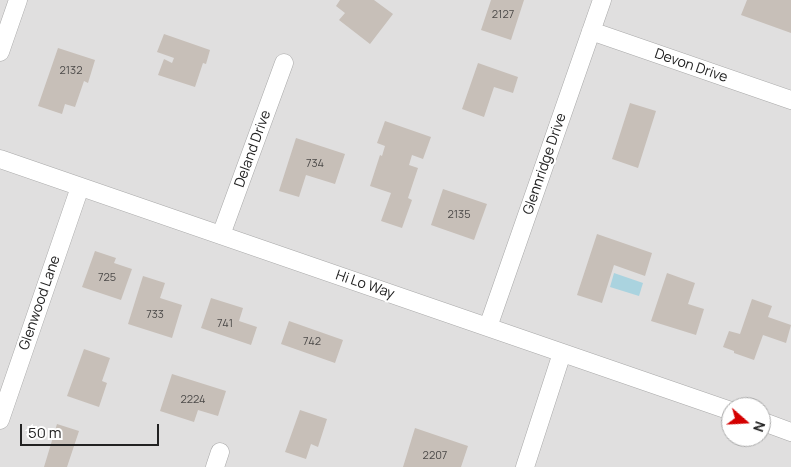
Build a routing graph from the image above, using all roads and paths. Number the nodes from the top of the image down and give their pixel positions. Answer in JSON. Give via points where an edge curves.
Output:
{"nodes":[{"id":1,"x":18,"y":0,"type":"edge"},
{"id":2,"x":602,"y":0,"type":"edge"},
{"id":3,"x":591,"y":31,"type":"junction"},
{"id":4,"x":0,"y":52,"type":"edge"},
{"id":5,"x":284,"y":63,"type":"dead end"},
{"id":6,"x":791,"y":100,"type":"edge"},
{"id":7,"x":0,"y":159,"type":"edge"},
{"id":8,"x":80,"y":187,"type":"junction"},
{"id":9,"x":221,"y":235,"type":"junction"},
{"id":10,"x":488,"y":328,"type":"junction"},
{"id":11,"x":562,"y":353,"type":"junction"},
{"id":12,"x":721,"y":408,"type":"edge"},
{"id":13,"x":0,"y":420,"type":"edge"},
{"id":14,"x":771,"y":425,"type":"edge"},
{"id":15,"x":791,"y":432,"type":"edge"},
{"id":16,"x":524,"y":467,"type":"edge"}],
"edges":[{"from":1,"to":4,"type":"street"},
{"from":2,"to":3,"type":"street","name":"Glennridge Drive"},
{"from":3,"to":6,"type":"street","name":"Devon Drive"},
{"from":3,"to":10,"type":"street","name":"Glennridge Drive"},
{"from":5,"to":9,"type":"street","name":"Deland Drive"},
{"from":7,"to":8,"type":"street","name":"Hi Lo Way"},
{"from":8,"to":9,"type":"street","name":"Hi Lo Way"},
{"from":8,"to":13,"type":"street","name":"Glenwood Lane"},
{"from":9,"to":10,"type":"street","name":"Hi Lo Way"},
{"from":10,"to":11,"type":"street","name":"Hi Lo Way"},
{"from":11,"to":12,"type":"street","name":"Hi Lo Way"},
{"from":11,"to":16,"type":"street"},
{"from":14,"to":15,"type":"street"}]}
